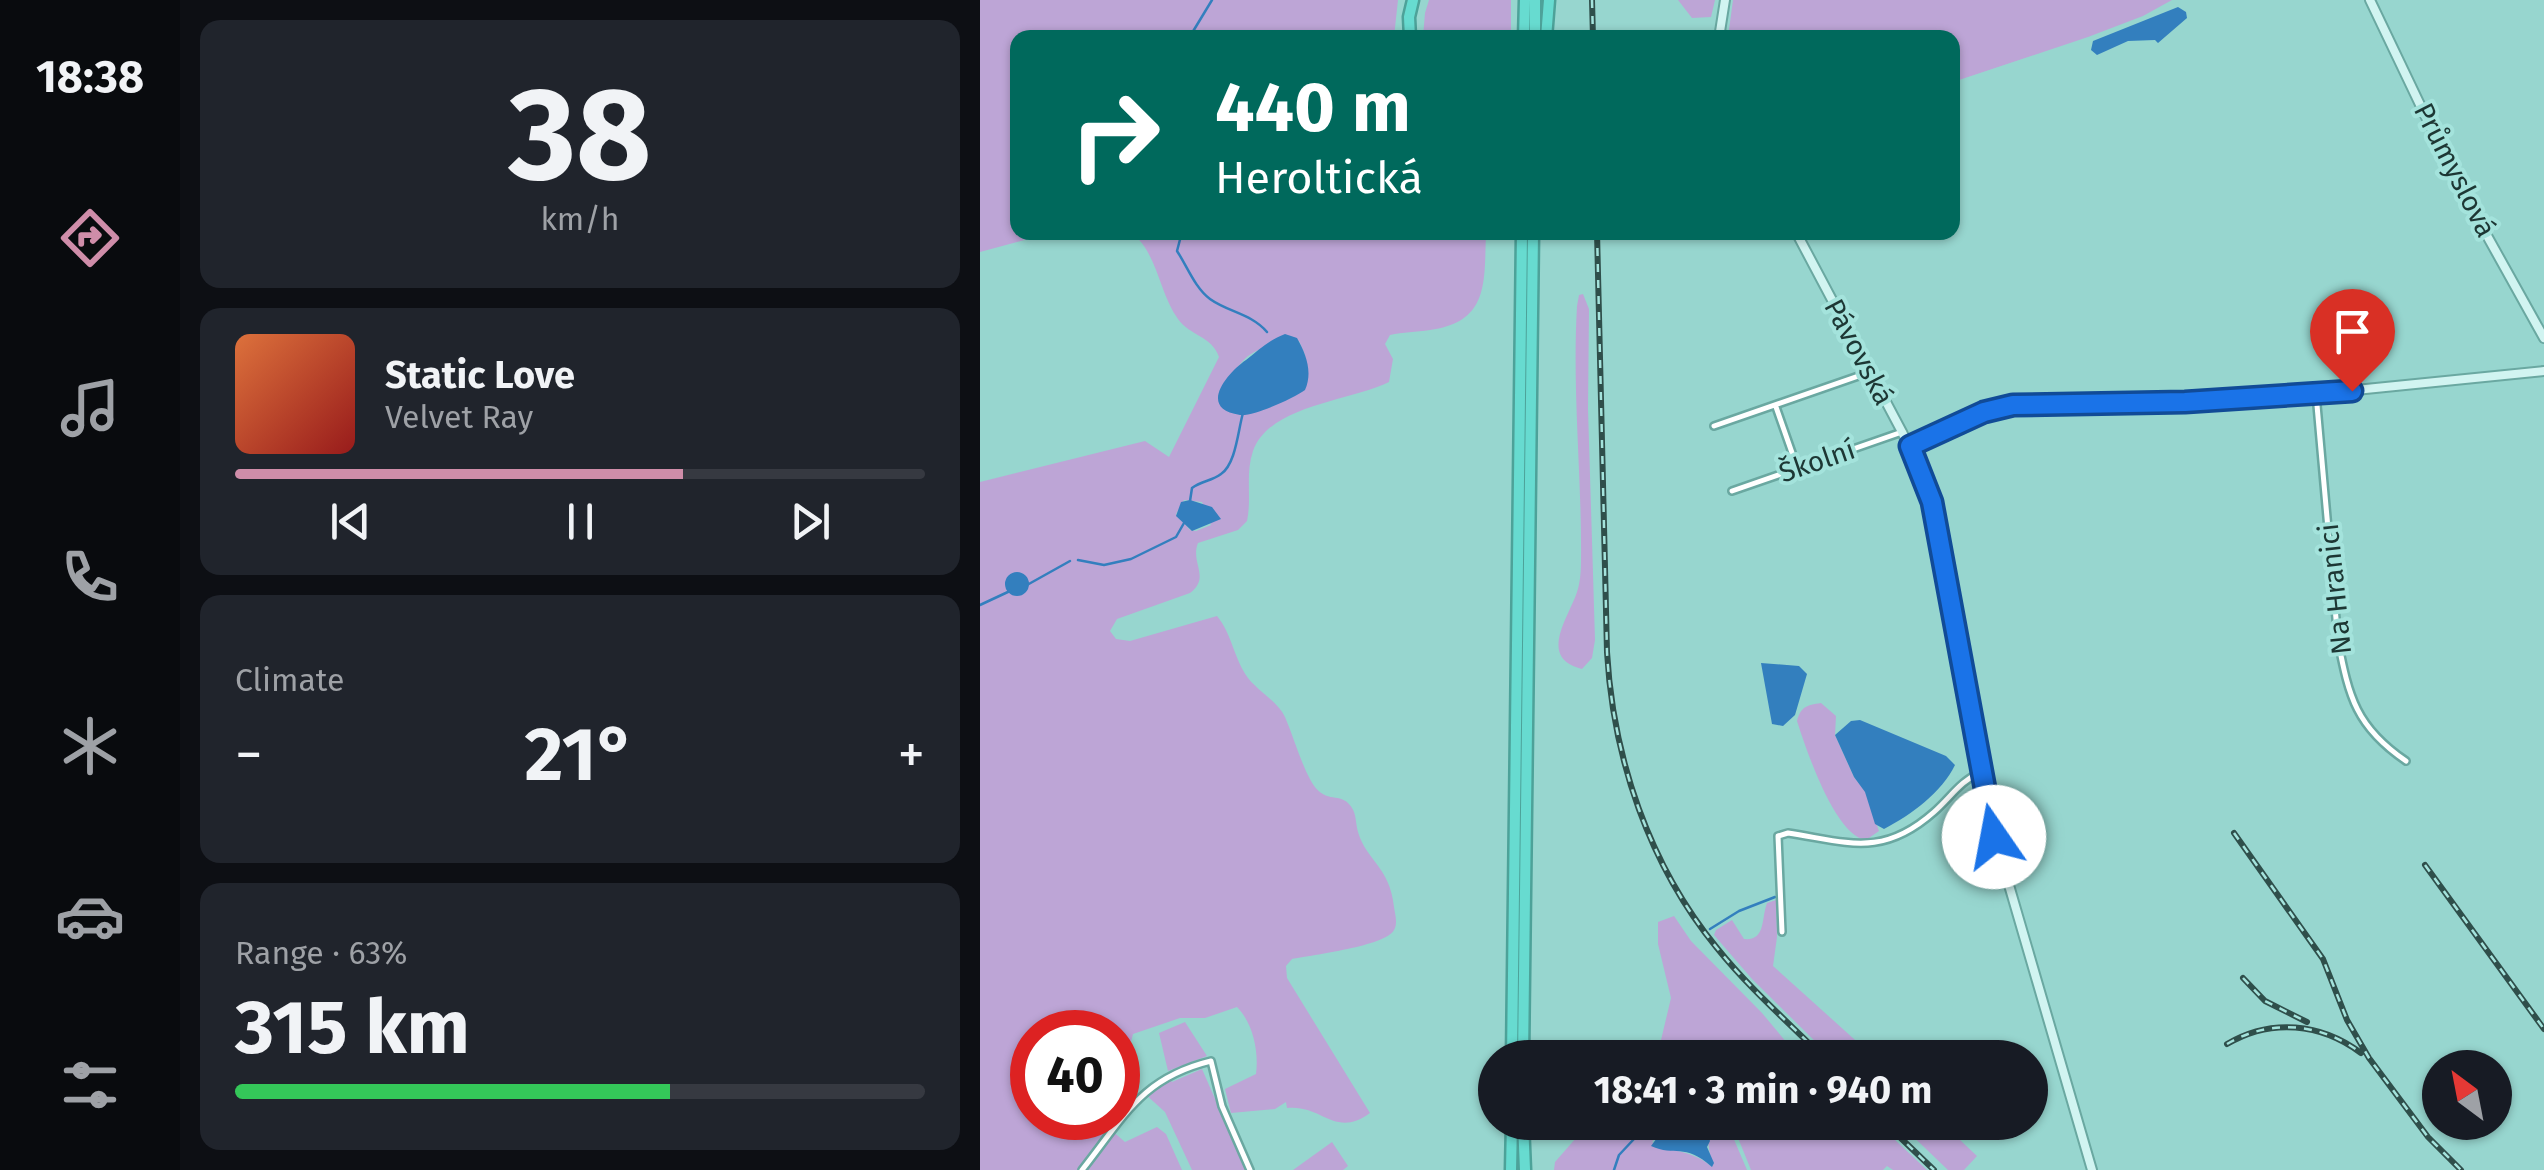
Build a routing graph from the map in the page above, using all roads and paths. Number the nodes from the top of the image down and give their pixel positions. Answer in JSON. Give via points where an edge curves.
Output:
{"nodes":[{"id":1,"x":1413,"y":0,"type":"edge"},
{"id":2,"x":1525,"y":0,"type":"edge"},
{"id":3,"x":1535,"y":0,"type":"edge"},
{"id":4,"x":1549,"y":0,"type":"edge"},
{"id":5,"x":1725,"y":0,"type":"edge"},
{"id":6,"x":2370,"y":0,"type":"edge"},
{"id":7,"x":1410,"y":30,"type":"edge"},
{"id":8,"x":1524,"y":30,"type":"edge"},
{"id":9,"x":1535,"y":30,"type":"edge"},
{"id":10,"x":1547,"y":30,"type":"edge"},
{"id":11,"x":1720,"y":30,"type":"edge"},
{"id":12,"x":1522,"y":240,"type":"edge"},
{"id":13,"x":1533,"y":240,"type":"edge"},
{"id":14,"x":1800,"y":240,"type":"edge"},
{"id":15,"x":2544,"y":338,"type":"edge"},
{"id":16,"x":2544,"y":371,"type":"edge"},
{"id":17,"x":1870,"y":372,"type":"junction"},
{"id":18,"x":2316,"y":394,"type":"junction"},
{"id":19,"x":1776,"y":406,"type":"junction"},
{"id":20,"x":1714,"y":426,"type":"dead end"},
{"id":21,"x":1902,"y":432,"type":"junction"},
{"id":22,"x":1910,"y":446,"type":"junction"},
{"id":23,"x":1798,"y":468,"type":"junction"},
{"id":24,"x":1732,"y":491,"type":"dead end"},
{"id":25,"x":2406,"y":760,"type":"dead end"},
{"id":26,"x":1981,"y":772,"type":"junction"},
{"id":27,"x":1782,"y":932,"type":"dead end"},
{"id":28,"x":1512,"y":1040,"type":"edge"},
{"id":29,"x":1524,"y":1040,"type":"edge"},
{"id":30,"x":1512,"y":1140,"type":"edge"},
{"id":31,"x":1523,"y":1140,"type":"edge"},
{"id":32,"x":1082,"y":1170,"type":"edge"},
{"id":33,"x":1250,"y":1170,"type":"edge"},
{"id":34,"x":1511,"y":1170,"type":"edge"},
{"id":35,"x":1524,"y":1170,"type":"edge"},
{"id":36,"x":2092,"y":1170,"type":"edge"}],
"edges":[{"from":1,"to":7,"type":"highway"},
{"from":2,"to":8,"type":"highway"},
{"from":3,"to":9,"type":"highway"},
{"from":4,"to":10,"type":"highway"},
{"from":5,"to":11,"type":"street"},
{"from":6,"to":15,"type":"street","name":"Průmyslová","via":[[2456,180]]},
{"from":12,"to":28,"type":"highway"},
{"from":13,"to":29,"type":"highway"},
{"from":14,"to":17,"type":"street","name":"Pávovská"},
{"from":16,"to":18,"type":"street"},
{"from":17,"to":19,"type":"street"},
{"from":17,"to":21,"type":"street","name":"Pávovská"},
{"from":18,"to":22,"type":"street","via":[[2013,405]]},
{"from":18,"to":25,"type":"street","name":"Na Hranici","via":[[2345,676],[2368,729]]},
{"from":19,"to":20,"type":"street"},
{"from":19,"to":23,"type":"street"},
{"from":21,"to":22,"type":"street","name":"Pávovská"},
{"from":21,"to":23,"type":"street","name":"Školní"},
{"from":22,"to":26,"type":"street","name":"Pávovská","via":[[1932,502]]},
{"from":23,"to":24,"type":"street","name":"Školní"},
{"from":26,"to":27,"type":"street","via":[[1960,783],[1931,815],[1873,844],[1778,836]]},
{"from":26,"to":36,"type":"street","name":"Pávovská"},
{"from":30,"to":34,"type":"highway"},
{"from":31,"to":35,"type":"highway"},
{"from":32,"to":33,"type":"street","via":[[1142,1092],[1183,1068],[1211,1061]]}]}
